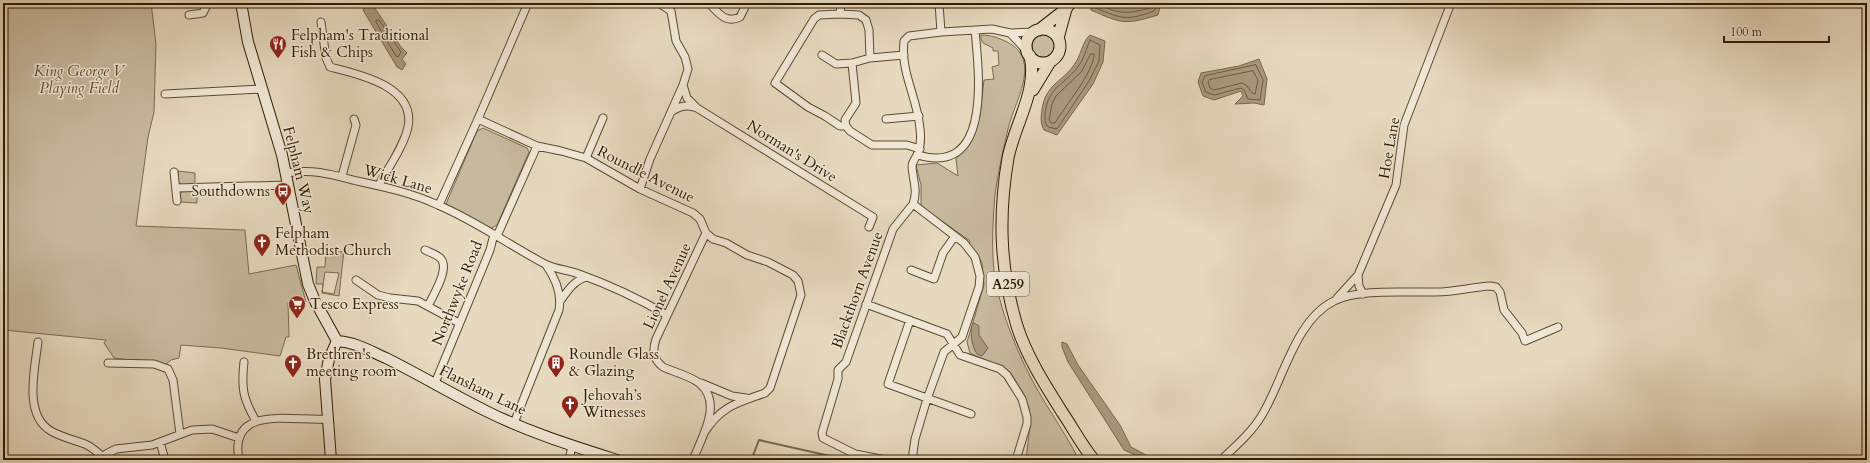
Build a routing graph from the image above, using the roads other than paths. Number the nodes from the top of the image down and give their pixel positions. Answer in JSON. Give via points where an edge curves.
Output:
{"nodes":[{"id":1,"x":208,"y":3,"type":"edge"},
{"id":2,"x":241,"y":3,"type":"edge"},
{"id":3,"x":528,"y":3,"type":"edge"},
{"id":4,"x":659,"y":3,"type":"edge"},
{"id":5,"x":709,"y":3,"type":"edge"},
{"id":6,"x":747,"y":3,"type":"edge"},
{"id":7,"x":841,"y":3,"type":"edge"},
{"id":8,"x":939,"y":3,"type":"edge"},
{"id":9,"x":1451,"y":3,"type":"edge"},
{"id":10,"x":1068,"y":6,"type":"edge"},
{"id":11,"x":840,"y":14,"type":"junction"},
{"id":12,"x":189,"y":15,"type":"dead end"},
{"id":13,"x":322,"y":22,"type":"dead end"},
{"id":14,"x":975,"y":30,"type":"junction"},
{"id":15,"x":1037,"y":31,"type":"junction"},
{"id":16,"x":941,"y":32,"type":"junction"},
{"id":17,"x":1010,"y":33,"type":"junction"},
{"id":18,"x":1058,"y":38,"type":"junction"},
{"id":19,"x":1028,"y":53,"type":"junction"},
{"id":20,"x":822,"y":55,"type":"dead end"},
{"id":21,"x":904,"y":55,"type":"junction"},
{"id":22,"x":870,"y":58,"type":"junction"},
{"id":23,"x":1050,"y":62,"type":"junction"},
{"id":24,"x":852,"y":63,"type":"junction"},
{"id":25,"x":683,"y":85,"type":"junction"},
{"id":26,"x":263,"y":89,"type":"junction"},
{"id":27,"x":165,"y":94,"type":"dead end"},
{"id":28,"x":1028,"y":97,"type":"junction"},
{"id":29,"x":697,"y":108,"type":"junction"},
{"id":30,"x":671,"y":112,"type":"junction"},
{"id":31,"x":919,"y":116,"type":"junction"},
{"id":32,"x":603,"y":118,"type":"dead end"},
{"id":33,"x":354,"y":119,"type":"dead end"},
{"id":34,"x":478,"y":119,"type":"junction"},
{"id":35,"x":886,"y":119,"type":"dead end"},
{"id":36,"x":846,"y":126,"type":"junction"},
{"id":37,"x":537,"y":146,"type":"junction"},
{"id":38,"x":919,"y":152,"type":"junction"},
{"id":39,"x":586,"y":158,"type":"junction"},
{"id":40,"x":174,"y":172,"type":"dead end"},
{"id":41,"x":286,"y":173,"type":"junction"},
{"id":42,"x":342,"y":176,"type":"junction"},
{"id":43,"x":379,"y":185,"type":"junction"},
{"id":44,"x":289,"y":186,"type":"junction"},
{"id":45,"x":176,"y":188,"type":"junction"},
{"id":46,"x":640,"y":189,"type":"junction"},
{"id":47,"x":177,"y":201,"type":"dead end"},
{"id":48,"x":913,"y":204,"type":"junction"},
{"id":49,"x":439,"y":205,"type":"junction"},
{"id":50,"x":869,"y":227,"type":"dead end"},
{"id":51,"x":706,"y":233,"type":"junction"},
{"id":52,"x":495,"y":235,"type":"junction"},
{"id":53,"x":955,"y":236,"type":"junction"},
{"id":54,"x":425,"y":250,"type":"dead end"},
{"id":55,"x":546,"y":265,"type":"junction"},
{"id":56,"x":911,"y":270,"type":"dead end"},
{"id":57,"x":1358,"y":275,"type":"junction"},
{"id":58,"x":586,"y":277,"type":"junction"},
{"id":59,"x":356,"y":280,"type":"dead end"},
{"id":60,"x":1363,"y":294,"type":"junction"},
{"id":61,"x":561,"y":300,"type":"junction"},
{"id":62,"x":1334,"y":301,"type":"junction"},
{"id":63,"x":866,"y":304,"type":"junction"},
{"id":64,"x":428,"y":306,"type":"junction"},
{"id":65,"x":667,"y":314,"type":"junction"},
{"id":66,"x":910,"y":320,"type":"junction"},
{"id":67,"x":459,"y":323,"type":"junction"},
{"id":68,"x":1558,"y":327,"type":"dead end"},
{"id":69,"x":337,"y":341,"type":"junction"},
{"id":70,"x":38,"y":342,"type":"dead end"},
{"id":71,"x":953,"y":344,"type":"junction"},
{"id":72,"x":244,"y":362,"type":"dead end"},
{"id":73,"x":108,"y":363,"type":"dead end"},
{"id":74,"x":435,"y":383,"type":"junction"},
{"id":75,"x":699,"y":383,"type":"junction"},
{"id":76,"x":748,"y":398,"type":"junction"},
{"id":77,"x":927,"y":399,"type":"junction"},
{"id":78,"x":971,"y":414,"type":"dead end"},
{"id":79,"x":327,"y":419,"type":"junction"},
{"id":80,"x":256,"y":421,"type":"junction"},
{"id":81,"x":514,"y":423,"type":"junction"},
{"id":82,"x":704,"y":433,"type":"junction"},
{"id":83,"x":180,"y":434,"type":"junction"},
{"id":84,"x":239,"y":438,"type":"junction"},
{"id":85,"x":160,"y":442,"type":"junction"},
{"id":86,"x":572,"y":446,"type":"junction"},
{"id":87,"x":101,"y":458,"type":"edge"},
{"id":88,"x":1091,"y":458,"type":"edge"},
{"id":89,"x":165,"y":460,"type":"edge"},
{"id":90,"x":239,"y":460,"type":"edge"},
{"id":91,"x":331,"y":460,"type":"edge"},
{"id":92,"x":569,"y":460,"type":"edge"},
{"id":93,"x":617,"y":460,"type":"edge"},
{"id":94,"x":694,"y":460,"type":"edge"},
{"id":95,"x":886,"y":460,"type":"edge"},
{"id":96,"x":912,"y":460,"type":"edge"},
{"id":97,"x":1016,"y":460,"type":"edge"},
{"id":98,"x":1221,"y":460,"type":"edge"}],
"edges":[{"from":1,"to":12,"type":"street","via":[[203,13]]},
{"from":2,"to":26,"type":"main road","name":"Felpham Way","via":[[248,42]]},
{"from":3,"to":34,"type":"street"},
{"from":4,"to":25,"type":"street","via":[[671,11],[676,41],[687,63],[688,69]]},
{"from":5,"to":6,"type":"street","via":[[720,16],[730,19],[740,17]]},
{"from":7,"to":11,"type":"street"},
{"from":8,"to":16,"type":"street"},
{"from":9,"to":57,"type":"street","name":"Hoe Lane","via":[[1404,125],[1396,185]]},
{"from":10,"to":15,"type":"main road"},
{"from":10,"to":18,"type":"main road"},
{"from":11,"to":22,"type":"street","via":[[859,15],[866,20]]},
{"from":11,"to":36,"type":"street","via":[[819,15],[814,19],[775,83],[808,107],[840,126]]},
{"from":13,"to":43,"type":"street","via":[[326,58],[330,67],[373,78],[398,95],[407,110],[409,118],[404,138]]},
{"from":14,"to":16,"type":"street"},
{"from":14,"to":17,"type":"street"},
{"from":14,"to":38,"type":"street","via":[[980,84],[971,136],[951,155],[927,158]]},
{"from":15,"to":17,"type":"street"},
{"from":15,"to":18,"type":"main road","via":[[1050,30]]},
{"from":15,"to":19,"type":"main road","via":[[1028,40]]},
{"from":16,"to":21,"type":"street","via":[[909,36],[904,41]]},
{"from":17,"to":19,"type":"street"},
{"from":18,"to":23,"type":"main road","via":[[1060,49]]},
{"from":19,"to":23,"type":"main road","via":[[1039,62]]},
{"from":19,"to":28,"type":"main road","number":"A259","via":[[1032,68]]},
{"from":20,"to":24,"type":"street","via":[[836,64]]},
{"from":21,"to":22,"type":"street"},
{"from":21,"to":31,"type":"street","via":[[908,85]]},
{"from":22,"to":24,"type":"street"},
{"from":23,"to":28,"type":"main road","number":"A259"},
{"from":24,"to":36,"type":"street","via":[[856,104],[845,120]]},
{"from":25,"to":29,"type":"street","name":"Norman's Drive","via":[[687,98]]},
{"from":25,"to":30,"type":"street"},
{"from":26,"to":27,"type":"street"},
{"from":26,"to":41,"type":"main road","name":"Felpham Way"},
{"from":28,"to":88,"type":"main road","number":"A259","via":[[1014,136],[1002,201],[1001,234],[1010,295],[1018,327],[1037,371]]},
{"from":29,"to":30,"type":"street","via":[[686,106]]},
{"from":29,"to":50,"type":"street","name":"Norman's Drive","via":[[874,217]]},
{"from":30,"to":46,"type":"street"},
{"from":31,"to":35,"type":"street"},
{"from":31,"to":38,"type":"street"},
{"from":32,"to":39,"type":"street"},
{"from":33,"to":42,"type":"street","via":[[356,125]]},
{"from":34,"to":37,"type":"street","name":"Roundle Avenue"},
{"from":34,"to":49,"type":"street"},
{"from":36,"to":38,"type":"street","via":[[850,132],[872,145],[907,145]]},
{"from":37,"to":39,"type":"street","name":"Roundle Avenue"},
{"from":37,"to":52,"type":"street","name":"Northwyke Road"},
{"from":38,"to":48,"type":"street","via":[[912,166],[916,186]]},
{"from":39,"to":46,"type":"street","name":"Roundle Avenue"},
{"from":40,"to":45,"type":"street"},
{"from":41,"to":42,"type":"street","name":"Wick Lane","via":[[313,171]]},
{"from":41,"to":44,"type":"main road","name":"Felpham Way"},
{"from":42,"to":43,"type":"street","name":"Wick Lane"},
{"from":43,"to":49,"type":"street","name":"Wick Lane"},
{"from":44,"to":45,"type":"street"},
{"from":44,"to":69,"type":"main road","name":"Felpham Way","via":[[308,284]]},
{"from":45,"to":47,"type":"street"},
{"from":46,"to":51,"type":"street","name":"Roundle Avenue","via":[[692,213],[700,219]]},
{"from":48,"to":53,"type":"street"},
{"from":48,"to":63,"type":"street","name":"Blackthorn Avenue","via":[[893,229]]},
{"from":49,"to":52,"type":"street","name":"Wick Lane"},
{"from":51,"to":65,"type":"street","name":"Lionel Avenue"},
{"from":51,"to":76,"type":"street","via":[[713,239],[794,275],[800,288],[798,303],[770,388],[765,393]]},
{"from":52,"to":55,"type":"street","name":"Wick Lane"},
{"from":52,"to":67,"type":"street","name":"Northwyke Road"},
{"from":53,"to":56,"type":"street","via":[[943,253],[934,279]]},
{"from":53,"to":71,"type":"street","via":[[975,257],[980,276],[979,287],[962,337]]},
{"from":54,"to":64,"type":"street","via":[[440,257],[445,269]]},
{"from":55,"to":58,"type":"street","name":"Wick Lane"},
{"from":55,"to":61,"type":"street","via":[[556,282]]},
{"from":57,"to":60,"type":"street"},
{"from":57,"to":62,"type":"street","name":"Hoe Lane"},
{"from":58,"to":61,"type":"street","via":[[579,279],[569,288]]},
{"from":58,"to":65,"type":"street","name":"Wick Lane"},
{"from":59,"to":64,"type":"street","via":[[384,298],[413,299]]},
{"from":60,"to":62,"type":"street","name":"Hoe Lane"},
{"from":60,"to":68,"type":"street","name":"Hoe Lane","via":[[1496,287],[1500,292],[1504,310],[1522,333],[1525,341]]},
{"from":61,"to":81,"type":"street"},
{"from":62,"to":98,"type":"street","name":"Hoe Lane","via":[[1315,316],[1301,335],[1257,423]]},
{"from":63,"to":66,"type":"street"},
{"from":63,"to":95,"type":"street","name":"Blackthorn Avenue","via":[[846,362],[838,370],[838,379],[822,432],[823,438],[855,454]]},
{"from":64,"to":67,"type":"street"},
{"from":65,"to":75,"type":"street","name":"Lionel Avenue","via":[[654,346],[655,358],[662,367]]},
{"from":66,"to":71,"type":"street","via":[[947,334]]},
{"from":66,"to":77,"type":"street","via":[[888,384]]},
{"from":67,"to":74,"type":"street","name":"Northwyke Road"},
{"from":69,"to":74,"type":"main road","name":"Flansham Lane","via":[[349,342]]},
{"from":69,"to":79,"type":"main road","via":[[328,359],[325,379]]},
{"from":70,"to":87,"type":"street","via":[[33,396],[36,416],[50,431],[86,445]]},
{"from":71,"to":77,"type":"street","via":[[944,352]]},
{"from":71,"to":97,"type":"street","via":[[960,355],[1000,369],[1007,375],[1022,399],[1027,424]]},
{"from":72,"to":80,"type":"street","via":[[244,397]]},
{"from":73,"to":83,"type":"street","via":[[154,364],[168,369],[173,380]]},
{"from":74,"to":81,"type":"main road","name":"Flansham Lane"},
{"from":75,"to":76,"type":"street","via":[[732,396]]},
{"from":75,"to":82,"type":"street","via":[[710,401],[710,419]]},
{"from":76,"to":82,"type":"street","via":[[726,408]]},
{"from":77,"to":78,"type":"street"},
{"from":77,"to":96,"type":"street","via":[[915,439]]},
{"from":79,"to":80,"type":"street","via":[[275,417]]},
{"from":79,"to":91,"type":"main road"},
{"from":80,"to":84,"type":"street","via":[[248,426]]},
{"from":81,"to":86,"type":"main road","name":"Flansham Lane"},
{"from":82,"to":94,"type":"street"},
{"from":83,"to":84,"type":"street","via":[[192,430],[212,429]]},
{"from":83,"to":85,"type":"street"},
{"from":84,"to":90,"type":"street"},
{"from":85,"to":87,"type":"street","via":[[143,447],[116,449]]},
{"from":85,"to":89,"type":"street"},
{"from":86,"to":92,"type":"street"},
{"from":86,"to":93,"type":"main road","name":"Flansham Lane"}]}
